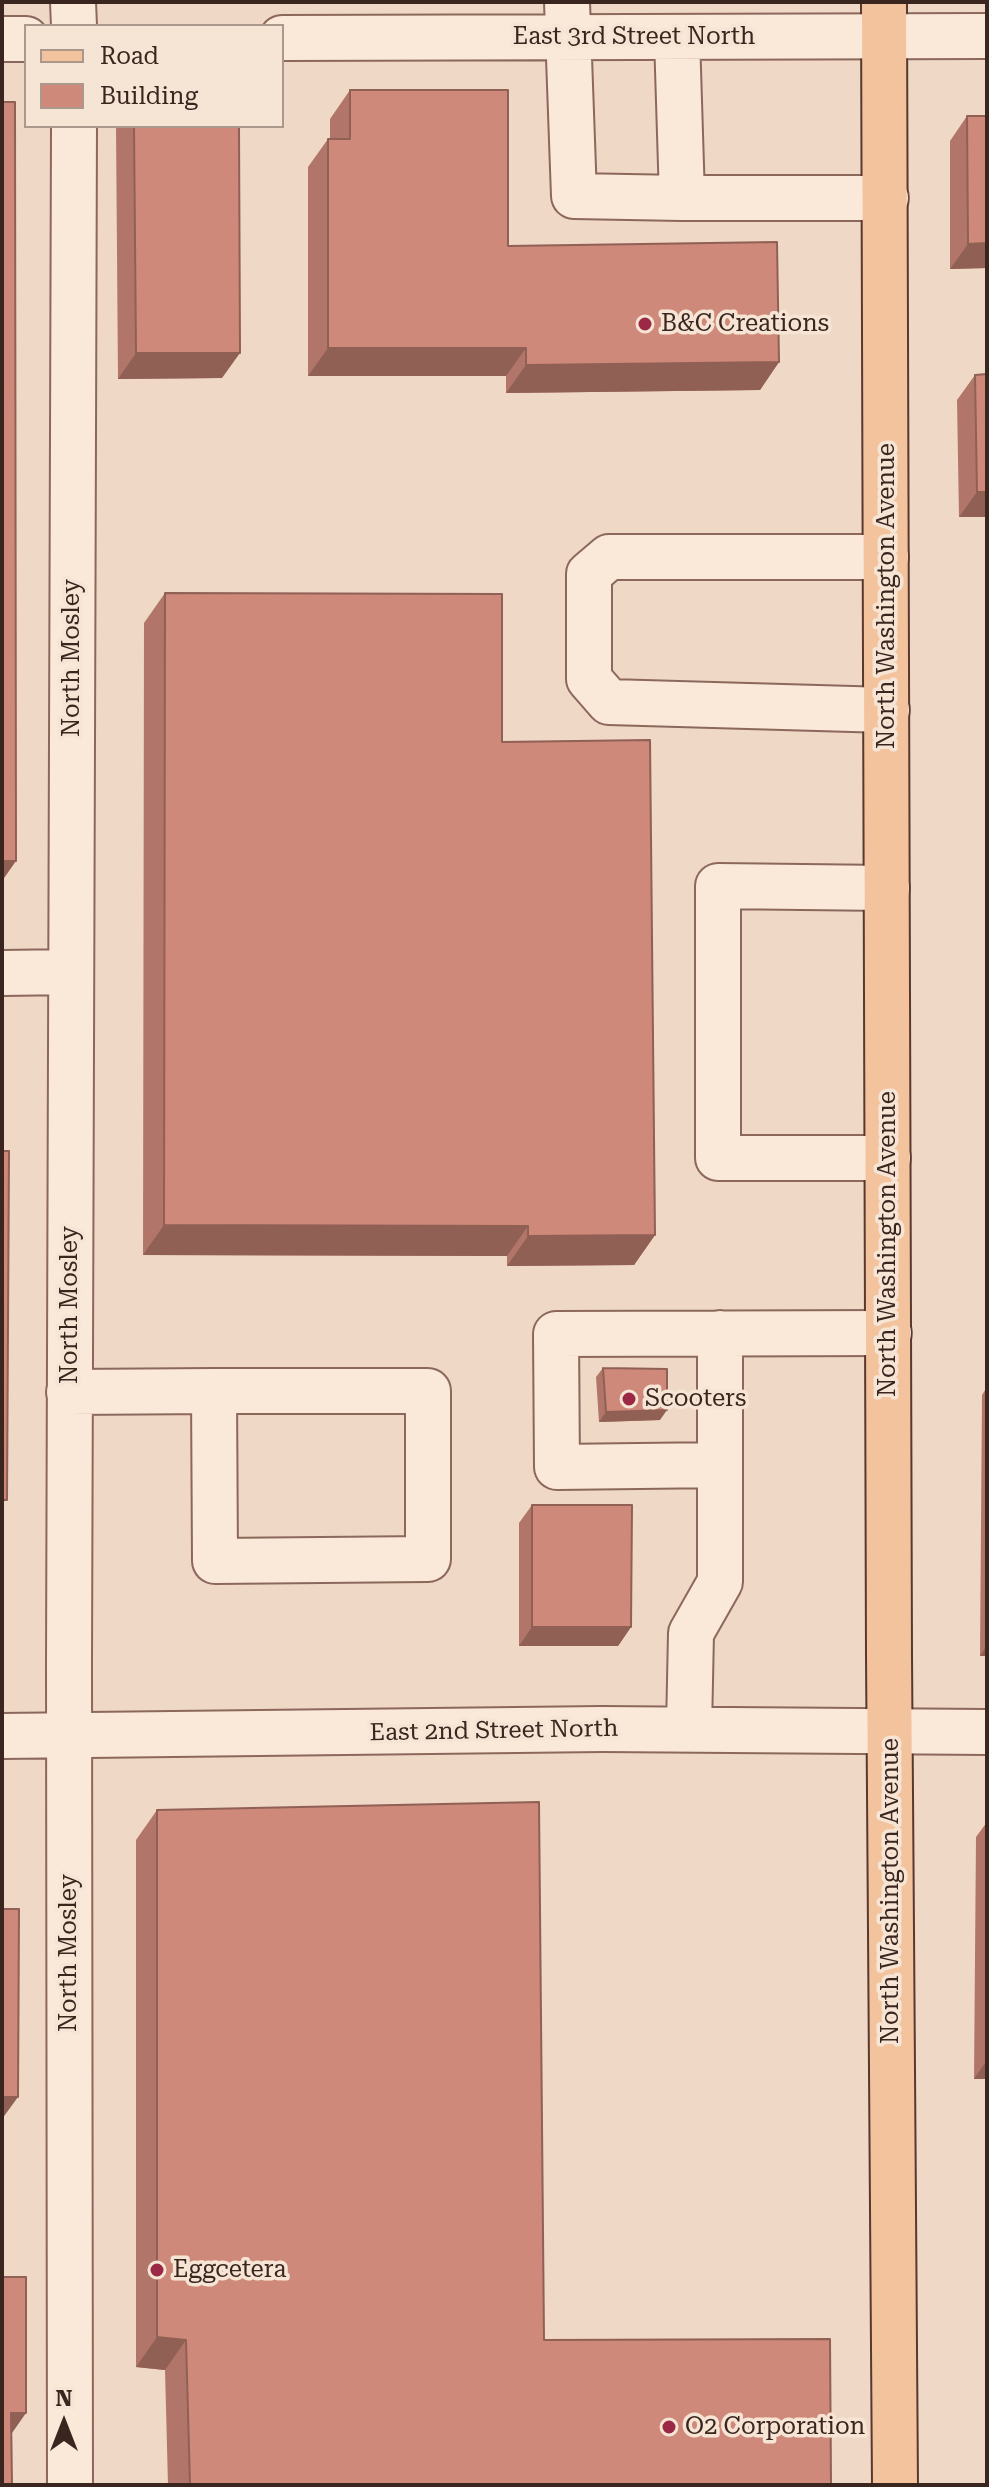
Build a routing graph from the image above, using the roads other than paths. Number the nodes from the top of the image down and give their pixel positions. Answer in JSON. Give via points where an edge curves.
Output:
{"nodes":[{"id":1,"x":73,"y":2,"type":"edge"},
{"id":2,"x":885,"y":19,"type":"edge"},
{"id":3,"x":464,"y":20,"type":"edge"},
{"id":4,"x":567,"y":20,"type":"edge"},
{"id":5,"x":74,"y":24,"type":"edge"},
{"id":6,"x":987,"y":36,"type":"edge"},
{"id":7,"x":677,"y":37,"type":"junction"},
{"id":8,"x":284,"y":38,"type":"edge"},
{"id":9,"x":2,"y":39,"type":"edge"},
{"id":10,"x":24,"y":39,"type":"edge"},
{"id":11,"x":74,"y":128,"type":"edge"},
{"id":12,"x":682,"y":198,"type":"junction"},
{"id":13,"x":886,"y":198,"type":"junction"},
{"id":14,"x":886,"y":557,"type":"junction"},
{"id":15,"x":887,"y":710,"type":"junction"},
{"id":16,"x":887,"y":888,"type":"junction"},
{"id":17,"x":71,"y":972,"type":"junction"},
{"id":18,"x":2,"y":973,"type":"edge"},
{"id":19,"x":888,"y":1158,"type":"junction"},
{"id":20,"x":720,"y":1333,"type":"junction"},
{"id":21,"x":889,"y":1333,"type":"junction"},
{"id":22,"x":214,"y":1391,"type":"junction"},
{"id":23,"x":69,"y":1392,"type":"junction"},
{"id":24,"x":720,"y":1465,"type":"junction"},
{"id":25,"x":689,"y":1729,"type":"junction"},
{"id":26,"x":890,"y":1731,"type":"junction"},
{"id":27,"x":987,"y":1732,"type":"edge"},
{"id":28,"x":69,"y":1735,"type":"junction"},
{"id":29,"x":2,"y":1736,"type":"edge"},
{"id":30,"x":70,"y":2485,"type":"edge"},
{"id":31,"x":895,"y":2485,"type":"edge"}],
"edges":[{"from":1,"to":5,"type":"street"},
{"from":2,"to":6,"type":"street","name":"East 3rd Street North"},
{"from":2,"to":7,"type":"street","name":"East 3rd Street North"},
{"from":2,"to":13,"type":"main road","name":"North Washington Avenue"},
{"from":3,"to":4,"type":"street","name":"East 3rd Street North"},
{"from":3,"to":8,"type":"street","name":"East 3rd Street North"},
{"from":4,"to":7,"type":"street","name":"East 3rd Street North"},
{"from":4,"to":12,"type":"street","via":[[574,196]]},
{"from":7,"to":12,"type":"street"},
{"from":9,"to":10,"type":"street"},
{"from":11,"to":17,"type":"street","name":"North Mosley"},
{"from":12,"to":13,"type":"street"},
{"from":13,"to":14,"type":"main road","name":"North Washington Avenue"},
{"from":14,"to":15,"type":"main road","name":"North Washington Avenue"},
{"from":14,"to":15,"type":"street","via":[[609,557],[589,574],[589,679],[609,702]]},
{"from":15,"to":16,"type":"main road","name":"North Washington Avenue"},
{"from":16,"to":19,"type":"main road","name":"North Washington Avenue"},
{"from":16,"to":19,"type":"street","via":[[718,886],[718,1158]]},
{"from":17,"to":18,"type":"street"},
{"from":17,"to":23,"type":"street","name":"North Mosley"},
{"from":19,"to":21,"type":"main road","name":"North Washington Avenue"},
{"from":20,"to":21,"type":"street"},
{"from":20,"to":24,"type":"street"},
{"from":20,"to":24,"type":"street","via":[[556,1334],[557,1467]]},
{"from":21,"to":26,"type":"main road","name":"North Washington Avenue"},
{"from":22,"to":22,"type":"street","via":[[428,1391],[428,1559],[215,1561]]},
{"from":22,"to":23,"type":"street"},
{"from":23,"to":28,"type":"street","name":"North Mosley"},
{"from":24,"to":25,"type":"street","via":[[720,1582],[691,1633]]},
{"from":25,"to":26,"type":"street","name":"East 2nd Street North"},
{"from":25,"to":28,"type":"street","name":"East 2nd Street North"},
{"from":26,"to":27,"type":"street","name":"East 2nd Street North"},
{"from":26,"to":31,"type":"main road","name":"North Washington Avenue"},
{"from":28,"to":29,"type":"street","name":"East 2nd Street North"},
{"from":28,"to":30,"type":"street","name":"North Mosley"}]}
